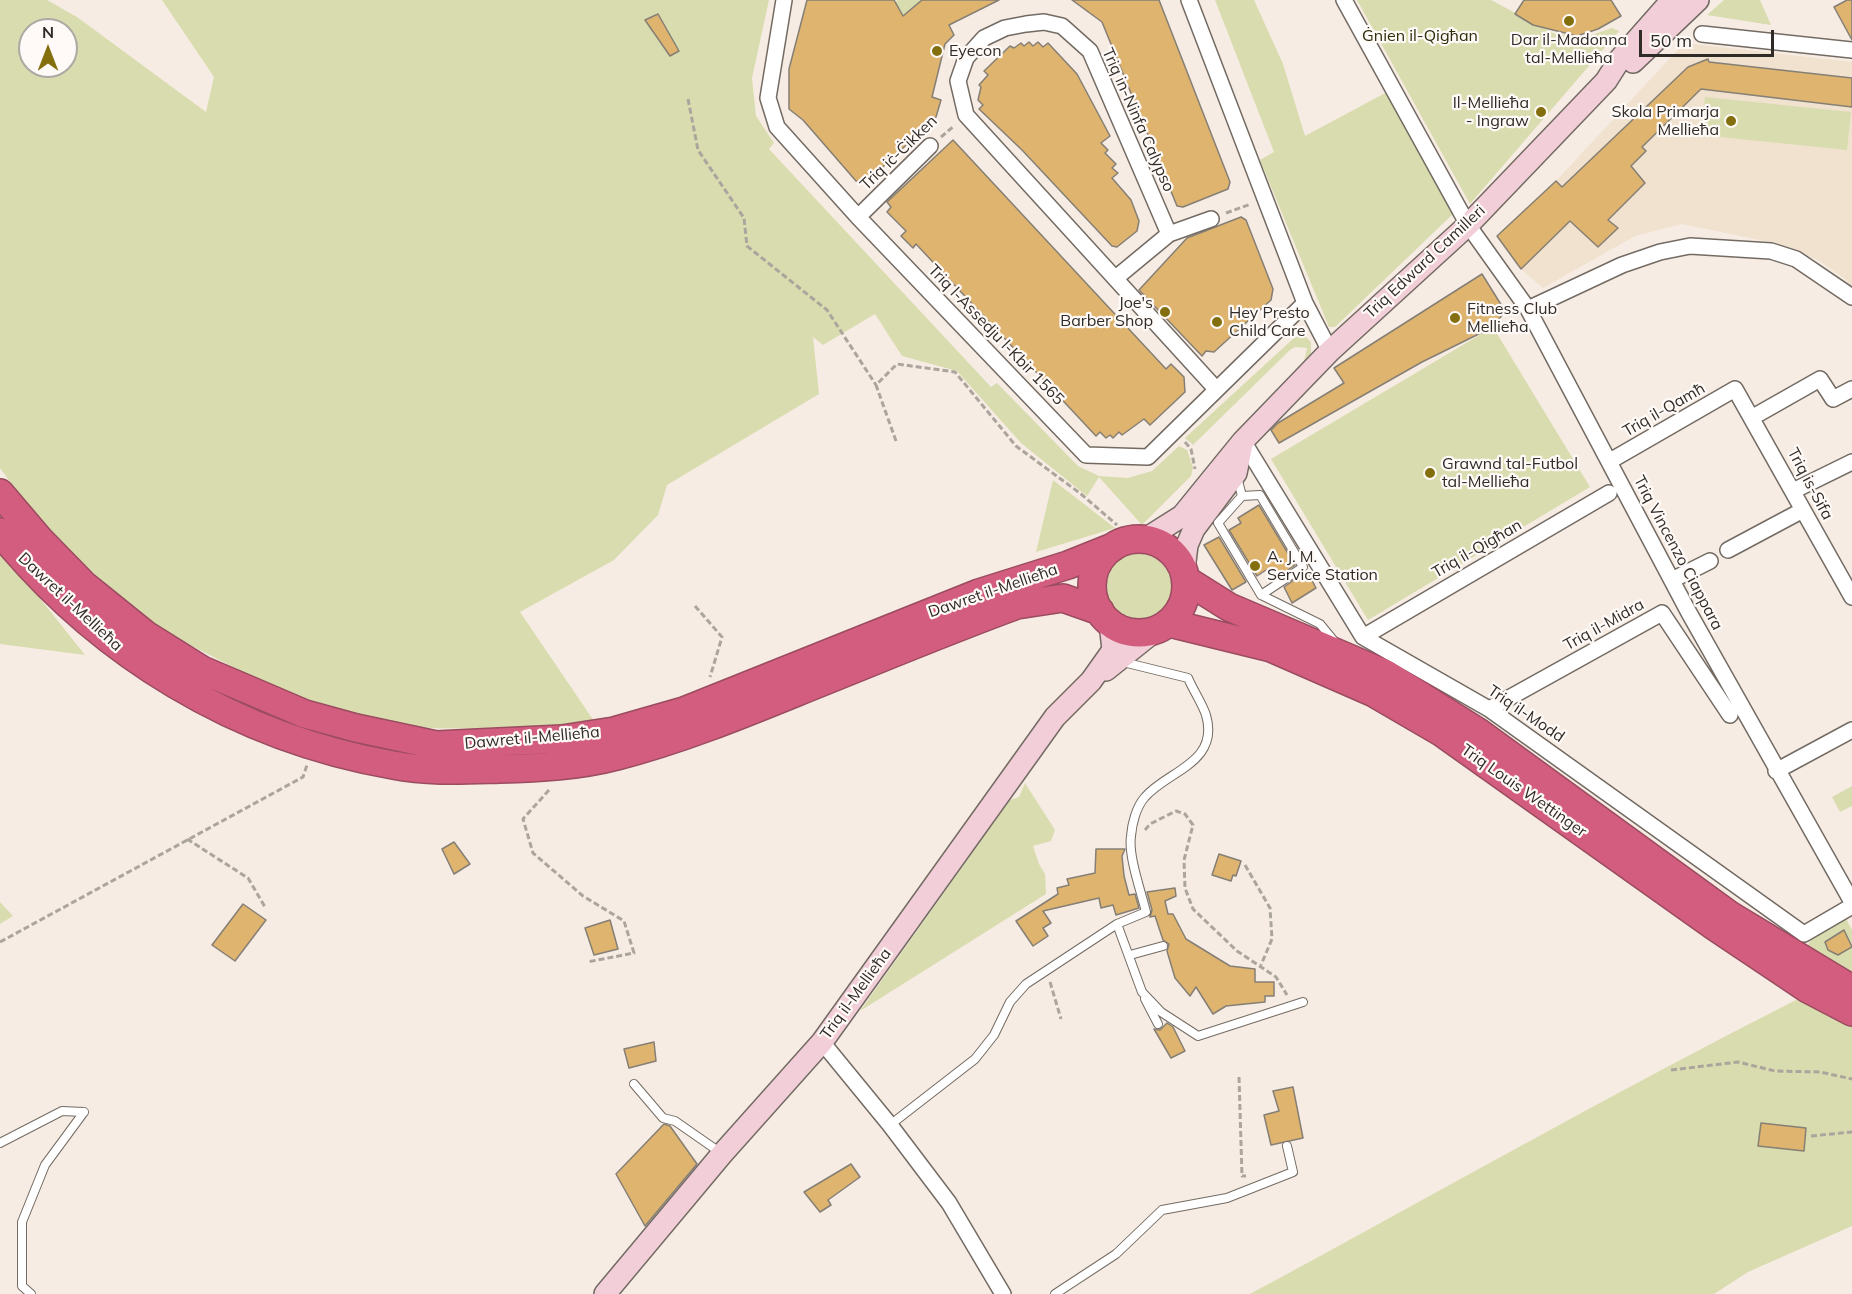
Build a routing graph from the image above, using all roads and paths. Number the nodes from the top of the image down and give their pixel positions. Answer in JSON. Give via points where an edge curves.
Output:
{"nodes":[{"id":1,"x":784,"y":0,"type":"edge"},
{"id":2,"x":1189,"y":0,"type":"edge"},
{"id":3,"x":1344,"y":0,"type":"edge"},
{"id":4,"x":1672,"y":0,"type":"edge"},
{"id":5,"x":1698,"y":0,"type":"edge"},
{"id":6,"x":1702,"y":34,"type":"dead end"},
{"id":7,"x":1852,"y":50,"type":"edge"},
{"id":8,"x":1606,"y":81,"type":"junction"},
{"id":9,"x":688,"y":99,"type":"dead end"},
{"id":10,"x":966,"y":116,"type":"junction"},
{"id":11,"x":930,"y":146,"type":"joint"},
{"id":12,"x":1264,"y":200,"type":"junction"},
{"id":13,"x":858,"y":217,"type":"junction"},
{"id":14,"x":1211,"y":219,"type":"joint"},
{"id":15,"x":1467,"y":225,"type":"junction"},
{"id":16,"x":1169,"y":234,"type":"junction"},
{"id":17,"x":1117,"y":277,"type":"junction"},
{"id":18,"x":1852,"y":297,"type":"edge"},
{"id":19,"x":1305,"y":303,"type":"junction"},
{"id":20,"x":1528,"y":309,"type":"junction"},
{"id":21,"x":1330,"y":351,"type":"junction"},
{"id":22,"x":876,"y":385,"type":"junction"},
{"id":23,"x":1216,"y":389,"type":"junction"},
{"id":24,"x":1736,"y":389,"type":"joint"},
{"id":25,"x":1852,"y":389,"type":"edge"},
{"id":26,"x":1754,"y":417,"type":"junction"},
{"id":27,"x":1176,"y":432,"type":"junction"},
{"id":28,"x":896,"y":441,"type":"dead end"},
{"id":29,"x":1243,"y":441,"type":"junction"},
{"id":30,"x":1610,"y":461,"type":"junction"},
{"id":31,"x":1852,"y":462,"type":"edge"},
{"id":32,"x":1195,"y":468,"type":"dead end"},
{"id":33,"x":1236,"y":473,"type":"junction"},
{"id":34,"x":1794,"y":490,"type":"junction"},
{"id":35,"x":0,"y":493,"type":"edge"},
{"id":36,"x":1609,"y":493,"type":"dead end"},
{"id":37,"x":1242,"y":496,"type":"junction"},
{"id":38,"x":1803,"y":510,"type":"junction"},
{"id":39,"x":0,"y":532,"type":"edge"},
{"id":40,"x":1131,"y":542,"type":"junction"},
{"id":41,"x":1728,"y":550,"type":"dead end"},
{"id":42,"x":1710,"y":561,"type":"dead end"},
{"id":43,"x":1185,"y":575,"type":"junction"},
{"id":44,"x":1672,"y":580,"type":"junction"},
{"id":45,"x":1261,"y":595,"type":"junction"},
{"id":46,"x":1852,"y":597,"type":"edge"},
{"id":47,"x":695,"y":606,"type":"dead end"},
{"id":48,"x":1105,"y":617,"type":"junction"},
{"id":49,"x":1163,"y":627,"type":"junction"},
{"id":50,"x":1354,"y":646,"type":"junction"},
{"id":51,"x":1118,"y":661,"type":"junction"},
{"id":52,"x":1091,"y":681,"type":"junction"},
{"id":53,"x":700,"y":705,"type":"junction"},
{"id":54,"x":1489,"y":709,"type":"junction"},
{"id":55,"x":1730,"y":715,"type":"dead end"},
{"id":56,"x":1852,"y":730,"type":"edge"},
{"id":57,"x":311,"y":746,"type":"junction"},
{"id":58,"x":547,"y":767,"type":"junction"},
{"id":59,"x":1776,"y":771,"type":"junction"},
{"id":60,"x":188,"y":839,"type":"junction"},
{"id":61,"x":1130,"y":847,"type":"junction"},
{"id":62,"x":1245,"y":865,"type":"dead end"},
{"id":63,"x":1852,"y":904,"type":"edge"},
{"id":64,"x":265,"y":907,"type":"dead end"},
{"id":65,"x":1117,"y":924,"type":"junction"},
{"id":66,"x":0,"y":942,"type":"edge"},
{"id":67,"x":1163,"y":946,"type":"dead end"},
{"id":68,"x":1130,"y":956,"type":"junction"},
{"id":69,"x":587,"y":962,"type":"dead end"},
{"id":70,"x":1261,"y":965,"type":"junction"},
{"id":71,"x":1046,"y":971,"type":"junction"},
{"id":72,"x":1852,"y":989,"type":"edge"},
{"id":73,"x":1142,"y":992,"type":"junction"},
{"id":74,"x":1303,"y":1002,"type":"dead end"},
{"id":75,"x":1293,"y":1006,"type":"junction"},
{"id":76,"x":1852,"y":1012,"type":"edge"},
{"id":77,"x":1061,"y":1019,"type":"dead end"},
{"id":78,"x":1158,"y":1024,"type":"dead end"},
{"id":79,"x":822,"y":1042,"type":"junction"},
{"id":80,"x":1671,"y":1070,"type":"dead end"},
{"id":81,"x":1239,"y":1077,"type":"dead end"},
{"id":82,"x":1852,"y":1079,"type":"edge"},
{"id":83,"x":634,"y":1084,"type":"dead end"},
{"id":84,"x":890,"y":1125,"type":"junction"},
{"id":85,"x":1852,"y":1132,"type":"edge"},
{"id":86,"x":1811,"y":1136,"type":"dead end"},
{"id":87,"x":0,"y":1143,"type":"edge"},
{"id":88,"x":1287,"y":1146,"type":"dead end"},
{"id":89,"x":722,"y":1154,"type":"junction"},
{"id":90,"x":1268,"y":1182,"type":"junction"},
{"id":91,"x":31,"y":1294,"type":"edge"},
{"id":92,"x":605,"y":1294,"type":"edge"},
{"id":93,"x":1003,"y":1294,"type":"edge"},
{"id":94,"x":1055,"y":1294,"type":"edge"}],
"edges":[{"from":1,"to":13,"type":"street","name":"Triq l-Assedju l-Kbir 1565","via":[[768,98],[777,127]]},
{"from":2,"to":12,"type":"street"},
{"from":3,"to":15,"type":"street","name":"Triq Vincenzo Ciappara"},
{"from":4,"to":8,"type":"street","name":"Triq Edward Camilleri","via":[[1620,59]]},
{"from":5,"to":8,"type":"street","name":"Triq Edward Camilleri","via":[[1628,66]]},
{"from":6,"to":7,"type":"street"},
{"from":8,"to":15,"type":"street","name":"Triq Edward Camilleri"},
{"from":9,"to":22,"type":"path","via":[[698,150],[744,218],[747,246],[827,310]]},
{"from":10,"to":11,"type":"path","name":"Triq iċ-Ċikken"},
{"from":10,"to":16,"type":"street","name":"Triq in-Ninfa Calypso","via":[[958,81],[966,58],[984,38],[1026,24],[1062,26],[1090,51]]},
{"from":10,"to":17,"type":"street"},
{"from":11,"to":13,"type":"street","name":"Triq iċ-Ċikken"},
{"from":12,"to":14,"type":"path"},
{"from":12,"to":19,"type":"street"},
{"from":13,"to":27,"type":"street","name":"Triq l-Assedju l-Kbir 1565","via":[[1086,455],[1148,457]]},
{"from":14,"to":16,"type":"street"},
{"from":15,"to":20,"type":"street","name":"Triq Vincenzo Ciappara"},
{"from":15,"to":21,"type":"street","name":"Triq Edward Camilleri"},
{"from":16,"to":17,"type":"street"},
{"from":17,"to":23,"type":"street"},
{"from":18,"to":20,"type":"street","via":[[1796,259],[1771,251],[1690,246],[1622,265]]},
{"from":19,"to":21,"type":"street"},
{"from":19,"to":23,"type":"street","name":"Triq l-Assedju l-Kbir 1565"},
{"from":20,"to":30,"type":"street","name":"Triq Vincenzo Ciappara"},
{"from":21,"to":29,"type":"street","name":"Triq Edward Camilleri"},
{"from":22,"to":28,"type":"path"},
{"from":22,"to":40,"type":"path","via":[[897,364],[955,372],[1016,447],[1082,494]]},
{"from":23,"to":27,"type":"street","name":"Triq l-Assedju l-Kbir 1565"},
{"from":24,"to":26,"type":"street","name":"Triq is-Sifa"},
{"from":24,"to":30,"type":"street","name":"Triq il-Qamħ"},
{"from":25,"to":26,"type":"street","via":[[1833,399],[1820,379]]},
{"from":26,"to":34,"type":"street","name":"Triq is-Sifa"},
{"from":27,"to":32,"type":"path","via":[[1191,449]]},
{"from":29,"to":33,"type":"street"},
{"from":29,"to":40,"type":"street","name":"Triq Edward Camilleri","via":[[1182,516]]},
{"from":29,"to":50,"type":"street","name":"Triq il-Modd"},
{"from":30,"to":44,"type":"street","name":"Triq Vincenzo Ciappara"},
{"from":31,"to":34,"type":"street"},
{"from":33,"to":37,"type":"lane"},
{"from":33,"to":43,"type":"street","via":[[1194,529],[1187,545]]},
{"from":34,"to":38,"type":"street","name":"Triq is-Sifa"},
{"from":35,"to":53,"type":"highway","name":"Dawret il-Mellieħa","via":[[84,585],[146,635],[202,670],[305,714],[436,745],[572,737],[614,730]]},
{"from":36,"to":50,"type":"street","name":"Triq il-Qigħan"},
{"from":37,"to":45,"type":"lane","via":[[1218,523]]},
{"from":37,"to":45,"type":"lane","via":[[1260,495],[1303,567]]},
{"from":38,"to":41,"type":"street"},
{"from":38,"to":46,"type":"street","name":"Triq is-Sifa"},
{"from":39,"to":57,"type":"highway","name":"Dawret il-Mellieħa","via":[[48,585],[131,657],[249,724]]},
{"from":40,"to":43,"type":"highway","via":[[1163,545],[1176,556]]},
{"from":40,"to":48,"type":"highway","via":[[1100,561],[1093,576],[1093,593]]},
{"from":40,"to":53,"type":"highway","name":"Dawret il-Mellieħa","via":[[979,593]]},
{"from":42,"to":44,"type":"street"},
{"from":43,"to":49,"type":"highway","via":[[1181,609]]},
{"from":43,"to":50,"type":"highway","name":"Triq Louis Wettinger","via":[[1229,607]]},
{"from":44,"to":59,"type":"street","name":"Triq Vincenzo Ciappara"},
{"from":45,"to":50,"type":"lane"},
{"from":47,"to":53,"type":"path","via":[[722,637],[710,677],[694,685]]},
{"from":48,"to":49,"type":"highway","via":[[1121,630],[1140,633]]},
{"from":48,"to":52,"type":"street","name":"Triq il-Mellieħa","via":[[1113,650]]},
{"from":48,"to":58,"type":"highway","name":"Dawret il-Mellieħa","via":[[1063,598],[1017,605],[691,735],[614,757]]},
{"from":49,"to":51,"type":"street","name":"Triq il-Mellieħa"},
{"from":49,"to":76,"type":"highway","name":"Triq Louis Wettinger","via":[[1271,648],[1374,693],[1441,732],[1808,989]]},
{"from":50,"to":54,"type":"street","name":"Triq il-Modd"},
{"from":50,"to":72,"type":"highway","name":"Triq Louis Wettinger","via":[[1386,674],[1478,732],[1728,914]]},
{"from":51,"to":52,"type":"street","name":"Triq il-Mellieħa"},
{"from":51,"to":61,"type":"lane","via":[[1188,678],[1207,723],[1197,758],[1143,798],[1133,822]]},
{"from":52,"to":79,"type":"street","name":"Triq il-Mellieħa","via":[[1055,717]]},
{"from":54,"to":55,"type":"street","name":"Triq il-Midra","via":[[1662,613]]},
{"from":54,"to":63,"type":"street","name":"Triq il-Modd","via":[[1803,934]]},
{"from":56,"to":59,"type":"street"},
{"from":57,"to":58,"type":"highway","name":"Dawret il-Mellieħa","via":[[393,766],[435,770]]},
{"from":57,"to":60,"type":"path","via":[[303,777]]},
{"from":58,"to":69,"type":"path","via":[[549,789],[524,819],[533,853],[583,896],[624,921],[634,953]]},
{"from":59,"to":63,"type":"street","name":"Triq Vincenzo Ciappara"},
{"from":60,"to":64,"type":"path","via":[[248,878]]},
{"from":60,"to":66,"type":"path"},
{"from":61,"to":65,"type":"lane","via":[[1146,912]]},
{"from":61,"to":70,"type":"path","via":[[1150,824],[1176,811],[1185,814],[1193,825],[1184,860],[1185,888],[1193,909],[1237,951]]},
{"from":62,"to":70,"type":"path","via":[[1270,909],[1272,939]]},
{"from":65,"to":68,"type":"lane"},
{"from":65,"to":71,"type":"lane"},
{"from":67,"to":68,"type":"lane"},
{"from":68,"to":73,"type":"lane"},
{"from":70,"to":75,"type":"path","via":[[1276,977]]},
{"from":71,"to":77,"type":"path"},
{"from":71,"to":84,"type":"lane","via":[[1026,984],[1010,1002],[994,1035],[975,1059]]},
{"from":73,"to":75,"type":"lane","via":[[1161,1012],[1198,1036]]},
{"from":73,"to":78,"type":"lane"},
{"from":74,"to":75,"type":"lane"},
{"from":79,"to":84,"type":"street"},
{"from":79,"to":89,"type":"street","name":"Triq il-Mellieħa"},
{"from":80,"to":82,"type":"path","via":[[1738,1062],[1775,1071],[1820,1072]]},
{"from":81,"to":90,"type":"path","via":[[1242,1176]]},
{"from":83,"to":89,"type":"lane","via":[[663,1118],[675,1120]]},
{"from":84,"to":93,"type":"street","via":[[949,1203]]},
{"from":85,"to":86,"type":"path"},
{"from":87,"to":91,"type":"lane","via":[[62,1111],[84,1112],[45,1165],[22,1222],[22,1286]]},
{"from":88,"to":90,"type":"lane","via":[[1293,1172]]},
{"from":89,"to":92,"type":"street","name":"Triq il-Mellieħa"},
{"from":90,"to":94,"type":"lane","via":[[1227,1198],[1162,1210],[1116,1254]]}]}
